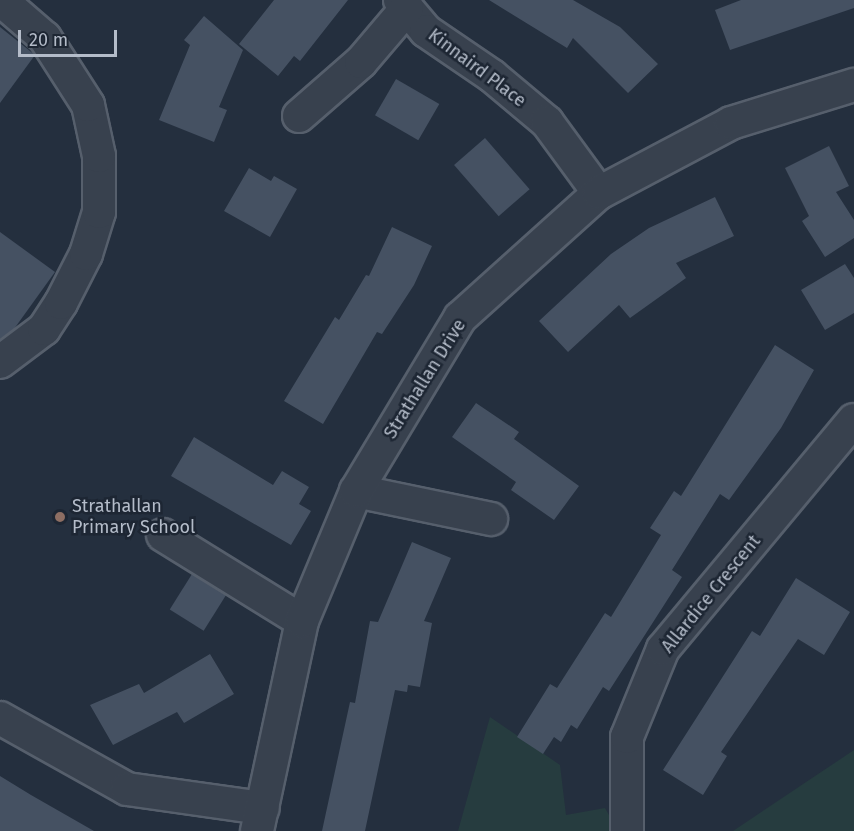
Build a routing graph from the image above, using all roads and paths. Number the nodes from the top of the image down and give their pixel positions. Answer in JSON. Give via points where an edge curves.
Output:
{"nodes":[{"id":1,"x":2,"y":0,"type":"edge"},
{"id":2,"x":404,"y":4,"type":"edge"},
{"id":3,"x":854,"y":85,"type":"edge"},
{"id":4,"x":298,"y":116,"type":"dead end"},
{"id":5,"x":599,"y":193,"type":"junction"},
{"id":6,"x":0,"y":362,"type":"edge"},
{"id":7,"x":854,"y":420,"type":"edge"},
{"id":8,"x":356,"y":491,"type":"junction"},
{"id":9,"x":490,"y":519,"type":"dead end"},
{"id":10,"x":163,"y":535,"type":"dead end"},
{"id":11,"x":302,"y":621,"type":"junction"},
{"id":12,"x":0,"y":718,"type":"edge"},
{"id":13,"x":260,"y":819,"type":"edge"},
{"id":14,"x":627,"y":831,"type":"edge"}],
"edges":[{"from":1,"to":6,"type":"street","via":[[45,38],[88,105],[99,156],[99,212],[86,254],[62,303],[44,329]]},
{"from":2,"to":4,"type":"street","via":[[362,62]]},
{"from":2,"to":5,"type":"street","name":"Kinnaird Place","via":[[426,31],[492,76],[547,122]]},
{"from":3,"to":5,"type":"street","name":"Strathallan Drive","via":[[731,123]]},
{"from":5,"to":8,"type":"street","name":"Strathallan Drive","via":[[460,318]]},
{"from":7,"to":14,"type":"street","name":"Allardice Crescent","via":[[663,649],[627,737]]},
{"from":8,"to":9,"type":"street"},
{"from":8,"to":11,"type":"street","name":"Strathallan Drive"},
{"from":10,"to":11,"type":"street"},
{"from":11,"to":13,"type":"street","name":"Strathallan Drive"},
{"from":12,"to":13,"type":"street","name":"Strathallan Drive","via":[[128,789]]}]}
